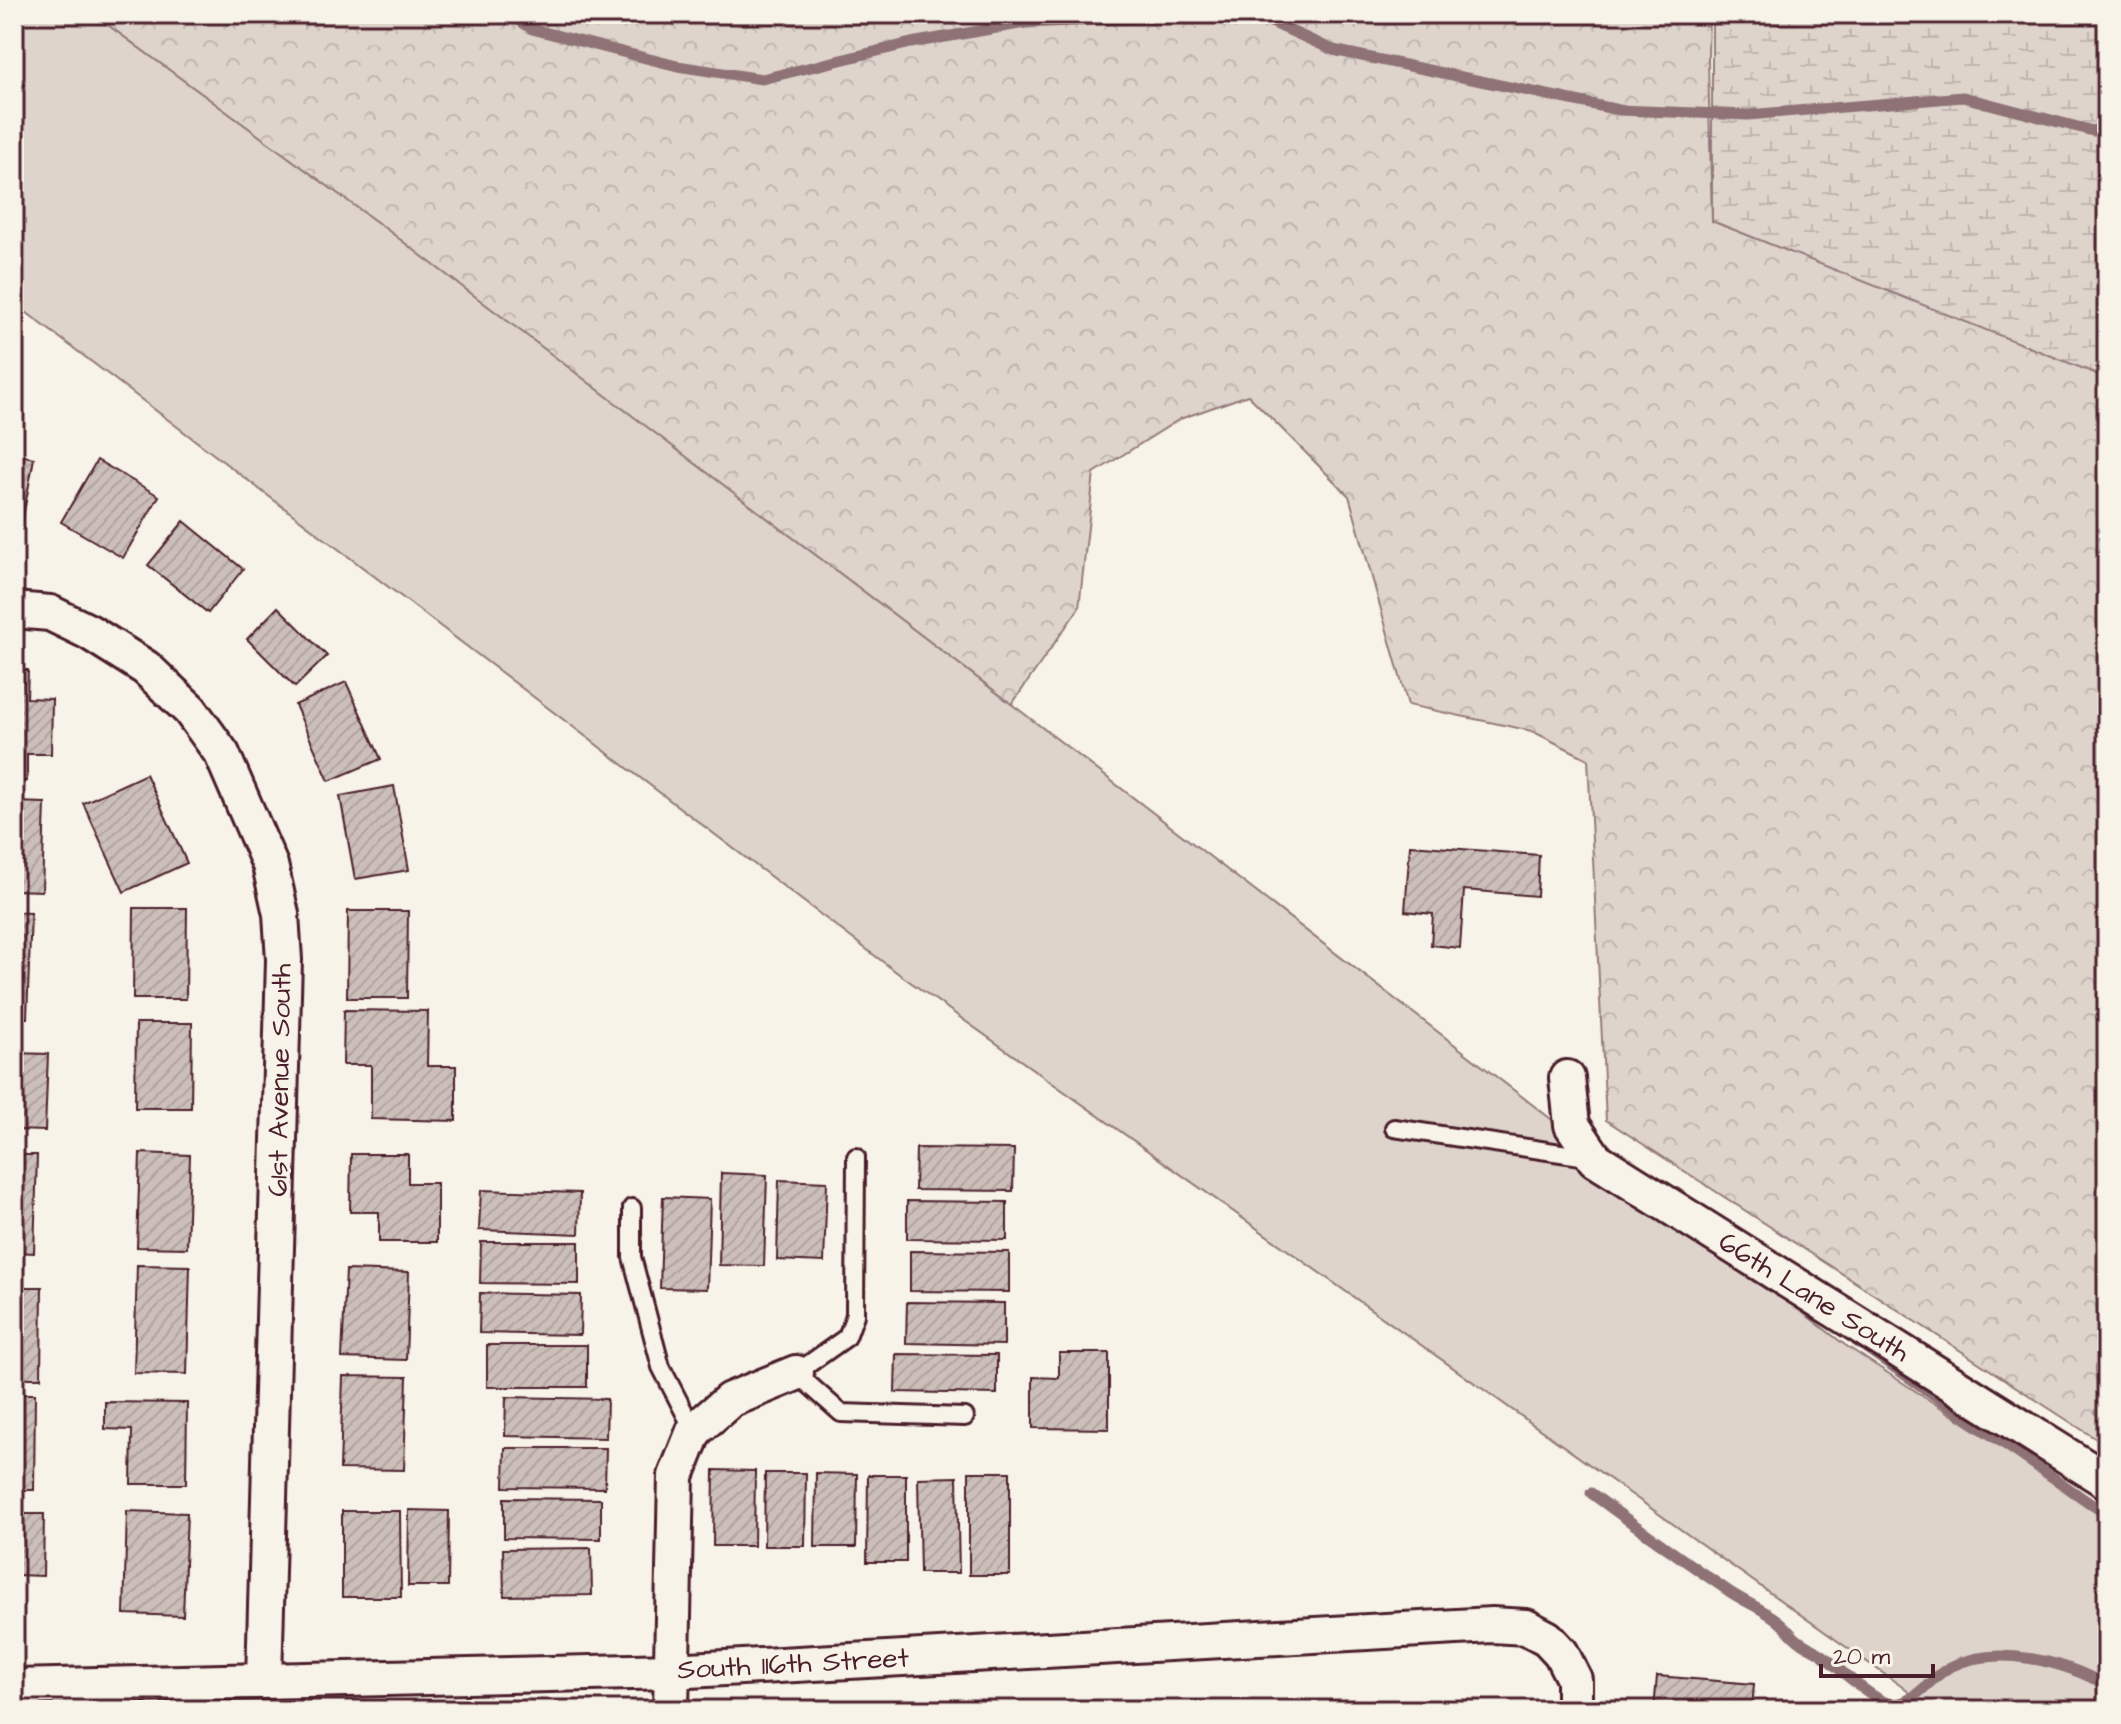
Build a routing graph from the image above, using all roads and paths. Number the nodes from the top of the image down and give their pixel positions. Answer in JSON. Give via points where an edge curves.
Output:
{"nodes":[{"id":1,"x":14,"y":610,"type":"edge"},
{"id":2,"x":1567,"y":1078,"type":"dead end"},
{"id":3,"x":1394,"y":1128,"type":"dead end"},
{"id":4,"x":856,"y":1157,"type":"dead end"},
{"id":5,"x":1595,"y":1159,"type":"junction"},
{"id":6,"x":632,"y":1208,"type":"dead end"},
{"id":7,"x":796,"y":1373,"type":"junction"},
{"id":8,"x":965,"y":1417,"type":"dead end"},
{"id":9,"x":694,"y":1431,"type":"junction"},
{"id":10,"x":2107,"y":1481,"type":"edge"},
{"id":11,"x":672,"y":1671,"type":"junction"},
{"id":12,"x":264,"y":1679,"type":"junction"},
{"id":13,"x":14,"y":1687,"type":"edge"},
{"id":14,"x":671,"y":1710,"type":"edge"},
{"id":15,"x":1574,"y":1710,"type":"edge"}],
"edges":[{"from":1,"to":12,"type":"street","name":"61st Avenue South","via":[[50,613],[89,632],[146,668],[190,710],[222,754],[270,865],[284,960]]},
{"from":2,"to":5,"type":"street","name":"66th Lane South","via":[[1572,1125]]},
{"from":3,"to":5,"type":"lane"},
{"from":4,"to":7,"type":"lane","via":[[855,1315],[847,1337]]},
{"from":5,"to":10,"type":"street","name":"66th Lane South"},
{"from":6,"to":9,"type":"lane","via":[[632,1257],[661,1367]]},
{"from":7,"to":8,"type":"lane","via":[[841,1413]]},
{"from":7,"to":9,"type":"street","via":[[730,1400]]},
{"from":9,"to":11,"type":"street","via":[[676,1476]]},
{"from":11,"to":12,"type":"street","name":"South 116th Street"},
{"from":11,"to":14,"type":"street"},
{"from":11,"to":15,"type":"street","name":"South 116th Street","via":[[1492,1625],[1526,1627],[1547,1638],[1574,1679]]},
{"from":12,"to":13,"type":"street","name":"South 116th Street"}]}
